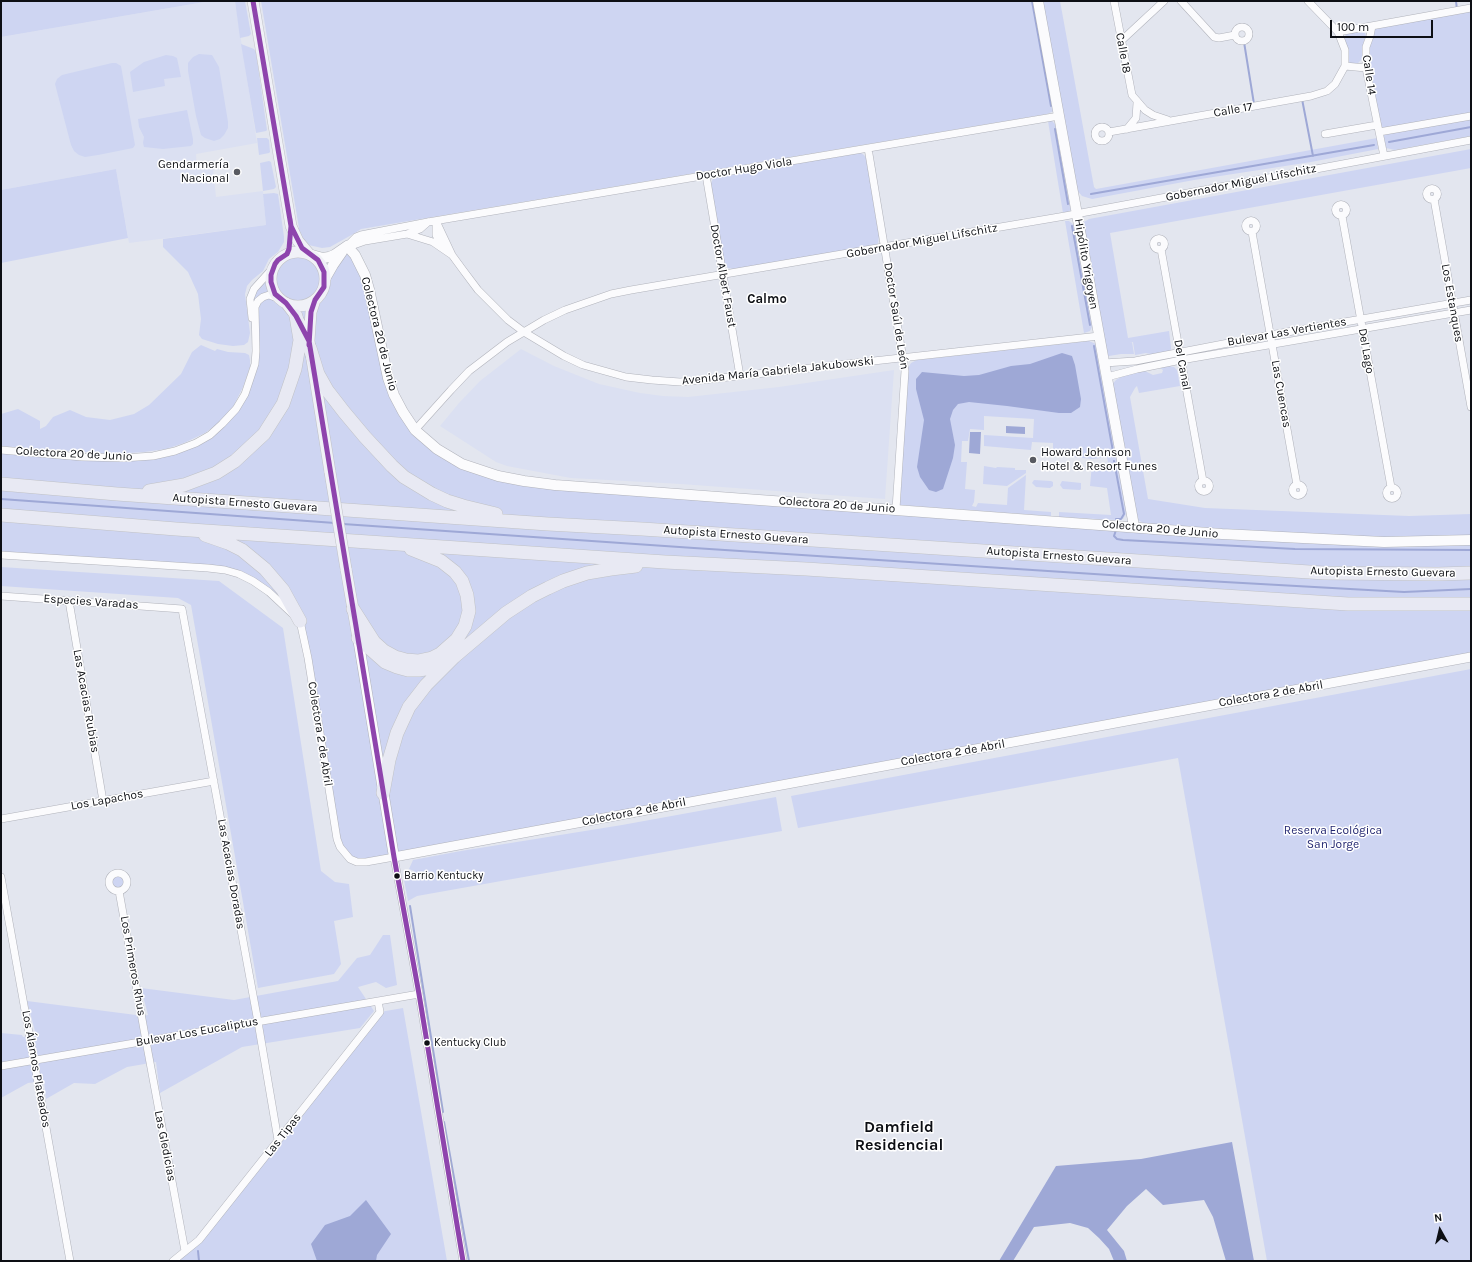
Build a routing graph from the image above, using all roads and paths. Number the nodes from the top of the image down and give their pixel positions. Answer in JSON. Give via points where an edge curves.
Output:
{"nodes":[{"id":1,"x":253,"y":1,"type":"edge"},
{"id":2,"x":1038,"y":1,"type":"edge"},
{"id":3,"x":1114,"y":1,"type":"edge"},
{"id":4,"x":1164,"y":1,"type":"edge"},
{"id":5,"x":1181,"y":1,"type":"edge"},
{"id":6,"x":1308,"y":1,"type":"edge"},
{"id":7,"x":1471,"y":8,"type":"edge"},
{"id":8,"x":1372,"y":26,"type":"junction"},
{"id":9,"x":1338,"y":32,"type":"junction"},
{"id":10,"x":1235,"y":35,"type":"dead end"},
{"id":11,"x":1121,"y":41,"type":"junction"},
{"id":12,"x":1345,"y":66,"type":"junction"},
{"id":13,"x":1366,"y":68,"type":"junction"},
{"id":14,"x":1137,"y":103,"type":"junction"},
{"id":15,"x":1059,"y":116,"type":"junction"},
{"id":16,"x":1471,"y":116,"type":"edge"},
{"id":17,"x":1173,"y":121,"type":"junction"},
{"id":18,"x":1126,"y":129,"type":"junction"},
{"id":19,"x":1378,"y":129,"type":"junction"},
{"id":20,"x":1109,"y":132,"type":"dead end"},
{"id":21,"x":1325,"y":134,"type":"dead end"},
{"id":22,"x":1471,"y":140,"type":"edge"},
{"id":23,"x":868,"y":148,"type":"junction"},
{"id":24,"x":1384,"y":156,"type":"junction"},
{"id":25,"x":706,"y":175,"type":"junction"},
{"id":26,"x":1434,"y":199,"type":"dead end"},
{"id":27,"x":1077,"y":214,"type":"junction"},
{"id":28,"x":1342,"y":216,"type":"dead end"},
{"id":29,"x":432,"y":221,"type":"junction"},
{"id":30,"x":291,"y":226,"type":"junction"},
{"id":31,"x":1252,"y":232,"type":"dead end"},
{"id":32,"x":407,"y":234,"type":"junction"},
{"id":33,"x":347,"y":246,"type":"junction"},
{"id":34,"x":442,"y":247,"type":"junction"},
{"id":35,"x":885,"y":247,"type":"junction"},
{"id":36,"x":1161,"y":249,"type":"dead end"},
{"id":37,"x":287,"y":254,"type":"junction"},
{"id":38,"x":310,"y":254,"type":"junction"},
{"id":39,"x":452,"y":255,"type":"junction"},
{"id":40,"x":272,"y":269,"type":"junction"},
{"id":41,"x":723,"y":274,"type":"junction"},
{"id":42,"x":325,"y":279,"type":"junction"},
{"id":43,"x":316,"y":300,"type":"junction"},
{"id":44,"x":1471,"y":300,"type":"edge"},
{"id":45,"x":283,"y":301,"type":"junction"},
{"id":46,"x":1452,"y":303,"type":"junction"},
{"id":47,"x":1471,"y":310,"type":"edge"},
{"id":48,"x":1454,"y":312,"type":"junction"},
{"id":49,"x":296,"y":316,"type":"junction"},
{"id":50,"x":1360,"y":319,"type":"junction"},
{"id":51,"x":255,"y":326,"type":"junction"},
{"id":52,"x":1362,"y":328,"type":"junction"},
{"id":53,"x":524,"y":332,"type":"junction"},
{"id":54,"x":1270,"y":335,"type":"junction"},
{"id":55,"x":1099,"y":336,"type":"junction"},
{"id":56,"x":309,"y":344,"type":"junction"},
{"id":57,"x":1272,"y":344,"type":"junction"},
{"id":58,"x":1180,"y":356,"type":"junction"},
{"id":59,"x":904,"y":358,"type":"junction"},
{"id":60,"x":1104,"y":363,"type":"junction"},
{"id":61,"x":740,"y":376,"type":"junction"},
{"id":62,"x":1106,"y":377,"type":"junction"},
{"id":63,"x":1471,"y":407,"type":"edge"},
{"id":64,"x":415,"y":430,"type":"junction"},
{"id":65,"x":1,"y":450,"type":"edge"},
{"id":66,"x":1202,"y":481,"type":"dead end"},
{"id":67,"x":1,"y":484,"type":"edge"},
{"id":68,"x":1297,"y":485,"type":"dead end"},
{"id":69,"x":1391,"y":487,"type":"dead end"},
{"id":70,"x":117,"y":494,"type":"junction"},
{"id":71,"x":896,"y":509,"type":"junction"},
{"id":72,"x":1,"y":515,"type":"edge"},
{"id":73,"x":548,"y":524,"type":"junction"},
{"id":74,"x":1134,"y":526,"type":"junction"},
{"id":75,"x":176,"y":529,"type":"junction"},
{"id":76,"x":1471,"y":540,"type":"edge"},
{"id":77,"x":392,"y":544,"type":"junction"},
{"id":78,"x":1,"y":555,"type":"edge"},
{"id":79,"x":665,"y":562,"type":"junction"},
{"id":80,"x":1471,"y":573,"type":"edge"},
{"id":81,"x":1,"y":596,"type":"edge"},
{"id":82,"x":70,"y":601,"type":"junction"},
{"id":83,"x":1471,"y":604,"type":"edge"},
{"id":84,"x":182,"y":609,"type":"joint"},
{"id":85,"x":353,"y":609,"type":"junction"},
{"id":86,"x":300,"y":621,"type":"junction"},
{"id":87,"x":358,"y":638,"type":"junction"},
{"id":88,"x":454,"y":657,"type":"junction"},
{"id":89,"x":1471,"y":657,"type":"edge"},
{"id":90,"x":214,"y":781,"type":"junction"},
{"id":91,"x":383,"y":793,"type":"junction"},
{"id":92,"x":103,"y":801,"type":"junction"},
{"id":93,"x":1,"y":819,"type":"edge"},
{"id":94,"x":394,"y":857,"type":"junction"},
{"id":95,"x":1,"y":877,"type":"edge"},
{"id":96,"x":119,"y":891,"type":"dead end"},
{"id":97,"x":419,"y":994,"type":"junction"},
{"id":98,"x":378,"y":1001,"type":"junction"},
{"id":99,"x":258,"y":1022,"type":"junction"},
{"id":100,"x":146,"y":1041,"type":"junction"},
{"id":101,"x":34,"y":1060,"type":"junction"},
{"id":102,"x":1,"y":1066,"type":"edge"},
{"id":103,"x":278,"y":1140,"type":"junction"},
{"id":104,"x":185,"y":1251,"type":"junction"},
{"id":105,"x":70,"y":1261,"type":"edge"},
{"id":106,"x":173,"y":1261,"type":"edge"},
{"id":107,"x":463,"y":1261,"type":"edge"}],
"edges":[{"from":1,"to":30,"type":"main road"},
{"from":2,"to":15,"type":"main road","name":"Hipólito Yrigoyen"},
{"from":3,"to":11,"type":"street","name":"Calle 18"},
{"from":4,"to":11,"type":"street"},
{"from":5,"to":10,"type":"street","via":[[1214,37]]},
{"from":6,"to":9,"type":"street"},
{"from":7,"to":8,"type":"street"},
{"from":8,"to":9,"type":"street"},
{"from":8,"to":13,"type":"street","name":"Calle 14","via":[[1366,47]]},
{"from":9,"to":12,"type":"street","via":[[1345,50]]},
{"from":11,"to":14,"type":"street","name":"Calle 18","via":[[1130,89]]},
{"from":12,"to":13,"type":"street"},
{"from":12,"to":17,"type":"street","name":"Calle 17","via":[[1335,84],[1318,94]]},
{"from":13,"to":19,"type":"street","name":"Calle 14"},
{"from":14,"to":17,"type":"street","name":"Calle 18","via":[[1153,115]]},
{"from":14,"to":18,"type":"street","via":[[1136,118]]},
{"from":15,"to":23,"type":"street","name":"Doctor Hugo Viola"},
{"from":15,"to":27,"type":"main road","name":"Hipólito Yrigoyen"},
{"from":16,"to":19,"type":"street"},
{"from":17,"to":18,"type":"street","name":"Calle 17"},
{"from":18,"to":20,"type":"street","name":"Calle 17"},
{"from":19,"to":21,"type":"street"},
{"from":19,"to":24,"type":"street","name":"Calle 14"},
{"from":22,"to":24,"type":"street","name":"Gobernador Miguel Lifschitz"},
{"from":23,"to":25,"type":"street","name":"Doctor Hugo Viola"},
{"from":23,"to":35,"type":"street","name":"Doctor Saúl de León"},
{"from":24,"to":27,"type":"street","name":"Gobernador Miguel Lifschitz"},
{"from":25,"to":29,"type":"street","name":"Doctor Hugo Viola"},
{"from":25,"to":41,"type":"street","name":"Doctor Albert Faust"},
{"from":26,"to":46,"type":"street","name":"Los Estanques"},
{"from":27,"to":35,"type":"street","name":"Gobernador Miguel Lifschitz"},
{"from":27,"to":55,"type":"main road","name":"Hipólito Yrigoyen"},
{"from":28,"to":50,"type":"street","name":"Del Lago"},
{"from":29,"to":32,"type":"street","name":"Doctor Hugo Viola"},
{"from":29,"to":33,"type":"street","name":"Doctor Hugo Viola","via":[[361,235]]},
{"from":29,"to":34,"type":"street"},
{"from":29,"to":39,"type":"street","name":"Avenida María Gabriela Jakubowski"},
{"from":30,"to":37,"type":"main road"},
{"from":30,"to":38,"type":"main road","via":[[298,242]]},
{"from":31,"to":54,"type":"street","name":"Las Cuencas"},
{"from":32,"to":33,"type":"street","name":"Doctor Hugo Viola"},
{"from":32,"to":34,"type":"street","name":"Avenida María Gabriela Jakubowski","via":[[425,238]]},
{"from":33,"to":38,"type":"main road","name":"Doctor Hugo Viola","via":[[329,257]]},
{"from":33,"to":42,"type":"main road","name":"Doctor Hugo Viola"},
{"from":33,"to":64,"type":"main road","name":"Colectora 20 de Junio","via":[[356,255],[365,275],[378,326],[383,359],[394,395]]},
{"from":34,"to":39,"type":"street","name":"Avenida María Gabriela Jakubowski"},
{"from":35,"to":41,"type":"street","name":"Gobernador Miguel Lifschitz"},
{"from":35,"to":59,"type":"street","name":"Doctor Saúl de León"},
{"from":36,"to":58,"type":"street","name":"Del Canal"},
{"from":37,"to":38,"type":"main road","via":[[298,251]]},
{"from":37,"to":40,"type":"main road","via":[[278,260]]},
{"from":38,"to":42,"type":"main road","via":[[322,265]]},
{"from":39,"to":53,"type":"street","name":"Avenida María Gabriela Jakubowski","via":[[490,303]]},
{"from":40,"to":45,"type":"main road","via":[[272,288]]},
{"from":40,"to":51,"type":"street","name":"Colectora 20 de Junio","via":[[254,289],[250,299]]},
{"from":41,"to":53,"type":"street","name":"Gobernador Miguel Lifschitz","via":[[611,294],[565,310]]},
{"from":41,"to":61,"type":"street","name":"Doctor Albert Faust"},
{"from":42,"to":43,"type":"main road","via":[[324,287]]},
{"from":43,"to":45,"type":"main road","via":[[301,306]]},
{"from":43,"to":56,"type":"main road","via":[[311,312]]},
{"from":44,"to":46,"type":"street","name":"Bulevar Las Vertientes"},
{"from":45,"to":49,"type":"main road"},
{"from":45,"to":51,"type":"street","name":"Colectora 20 de Junio","via":[[269,295],[258,301],[255,307]]},
{"from":46,"to":48,"type":"street","name":"Los Estanques"},
{"from":46,"to":50,"type":"street","name":"Bulevar Las Vertientes"},
{"from":47,"to":48,"type":"street","name":"Bulevar Las Vertientes"},
{"from":48,"to":52,"type":"street","name":"Bulevar Las Vertientes"},
{"from":48,"to":63,"type":"street","name":"Los Estanques"},
{"from":49,"to":56,"type":"main road"},
{"from":49,"to":70,"type":"highway","via":[[300,346],[290,387],[276,417],[251,447],[235,462],[184,486]]},
{"from":50,"to":52,"type":"street","name":"Del Lago"},
{"from":50,"to":54,"type":"street","name":"Bulevar Las Vertientes"},
{"from":51,"to":65,"type":"street","name":"Colectora 20 de Junio","via":[[255,364],[245,394],[222,424],[196,443],[152,456],[123,458]]},
{"from":52,"to":57,"type":"street","name":"Bulevar Las Vertientes"},
{"from":52,"to":69,"type":"street","name":"Del Lago"},
{"from":53,"to":61,"type":"street","name":"Avenida María Gabriela Jakubowski","via":[[564,356],[626,377],[680,382]]},
{"from":53,"to":64,"type":"street","name":"Gobernador Miguel Lifschitz","via":[[469,371]]},
{"from":54,"to":57,"type":"street","name":"Las Cuencas"},
{"from":54,"to":58,"type":"street","name":"Bulevar Las Vertientes"},
{"from":55,"to":59,"type":"street","name":"Avenida María Gabriela Jakubowski"},
{"from":55,"to":60,"type":"main road","name":"Hipólito Yrigoyen"},
{"from":56,"to":73,"type":"highway","via":[[318,374],[327,390],[365,438],[404,477],[432,494],[464,506]]},
{"from":56,"to":85,"type":"main road","bridge":true},
{"from":57,"to":58,"type":"street","name":"Bulevar Las Vertientes"},
{"from":57,"to":68,"type":"street","name":"Las Cuencas"},
{"from":58,"to":60,"type":"street","name":"Bulevar Las Vertientes"},
{"from":58,"to":62,"type":"street","name":"Bulevar Las Vertientes"},
{"from":58,"to":66,"type":"street","name":"Del Canal"},
{"from":59,"to":61,"type":"street","name":"Avenida María Gabriela Jakubowski"},
{"from":59,"to":71,"type":"street","name":"Doctor Saúl de León"},
{"from":60,"to":62,"type":"main road","name":"Hipólito Yrigoyen"},
{"from":62,"to":74,"type":"main road","name":"Hipólito Yrigoyen"},
{"from":64,"to":71,"type":"main road","name":"Colectora 20 de Junio","via":[[436,449],[462,464],[498,476],[524,481]]},
{"from":67,"to":70,"type":"highway","name":"Autopista Ernesto Guevara"},
{"from":70,"to":73,"type":"highway","name":"Autopista Ernesto Guevara"},
{"from":71,"to":74,"type":"main road","name":"Colectora 20 de Junio"},
{"from":72,"to":75,"type":"highway"},
{"from":73,"to":80,"type":"highway","name":"Autopista Ernesto Guevara","via":[[1325,573]]},
{"from":74,"to":76,"type":"main road","name":"Colectora 20 de Junio","via":[[1222,534],[1384,542]]},
{"from":75,"to":77,"type":"highway"},
{"from":75,"to":86,"type":"highway","via":[[204,535],[242,550],[275,580],[289,599]]},
{"from":77,"to":79,"type":"highway"},
{"from":77,"to":85,"type":"highway","via":[[421,552],[441,561],[455,572],[462,581],[467,596],[469,611],[465,626],[457,639],[440,654],[418,661],[406,660],[384,651],[374,642]]},
{"from":78,"to":86,"type":"street","via":[[225,570],[253,581]]},
{"from":79,"to":83,"type":"highway","via":[[1348,604]]},
{"from":79,"to":88,"type":"highway","via":[[599,571],[563,581],[519,604]]},
{"from":81,"to":82,"type":"street","name":"Especies Varadas"},
{"from":82,"to":84,"type":"street","name":"Especies Varadas"},
{"from":82,"to":92,"type":"street","name":"Las Acacias Rubias"},
{"from":84,"to":90,"type":"street","name":"Las Acacias Doradas"},
{"from":85,"to":87,"type":"main road"},
{"from":86,"to":94,"type":"street","name":"Colectora 2 de Abril","via":[[340,847],[350,859],[357,862]]},
{"from":87,"to":88,"type":"highway","via":[[385,662],[408,670],[431,668]]},
{"from":87,"to":91,"type":"main road"},
{"from":88,"to":91,"type":"highway","via":[[426,685],[409,707],[397,733]]},
{"from":89,"to":94,"type":"street","name":"Colectora 2 de Abril"},
{"from":90,"to":92,"type":"street","name":"Los Lapachos"},
{"from":90,"to":99,"type":"street","name":"Las Acacias Doradas"},
{"from":91,"to":94,"type":"main road"},
{"from":92,"to":93,"type":"street","name":"Los Lapachos"},
{"from":94,"to":97,"type":"street"},
{"from":95,"to":101,"type":"street","name":"Los Álamos Plateados"},
{"from":96,"to":100,"type":"street","name":"Los Primeros Rhus"},
{"from":97,"to":98,"type":"street","name":"Bulevar Los Eucaliptus"},
{"from":97,"to":107,"type":"street"},
{"from":98,"to":99,"type":"street","name":"Bulevar Los Eucaliptus"},
{"from":98,"to":103,"type":"street","name":"Las Tipas","via":[[380,1012]]},
{"from":99,"to":100,"type":"street","name":"Bulevar Los Eucaliptus"},
{"from":99,"to":103,"type":"street","name":"Las Acacias Doradas"},
{"from":100,"to":101,"type":"street","name":"Bulevar Los Eucaliptus"},
{"from":100,"to":104,"type":"street","name":"Las Gledicias"},
{"from":101,"to":102,"type":"street","name":"Bulevar Los Eucaliptus"},
{"from":101,"to":105,"type":"street","name":"Los Álamos Plateados"},
{"from":103,"to":104,"type":"street","name":"Las Tipas","via":[[199,1240]]},
{"from":104,"to":106,"type":"street","name":"Las Tipas"}]}
